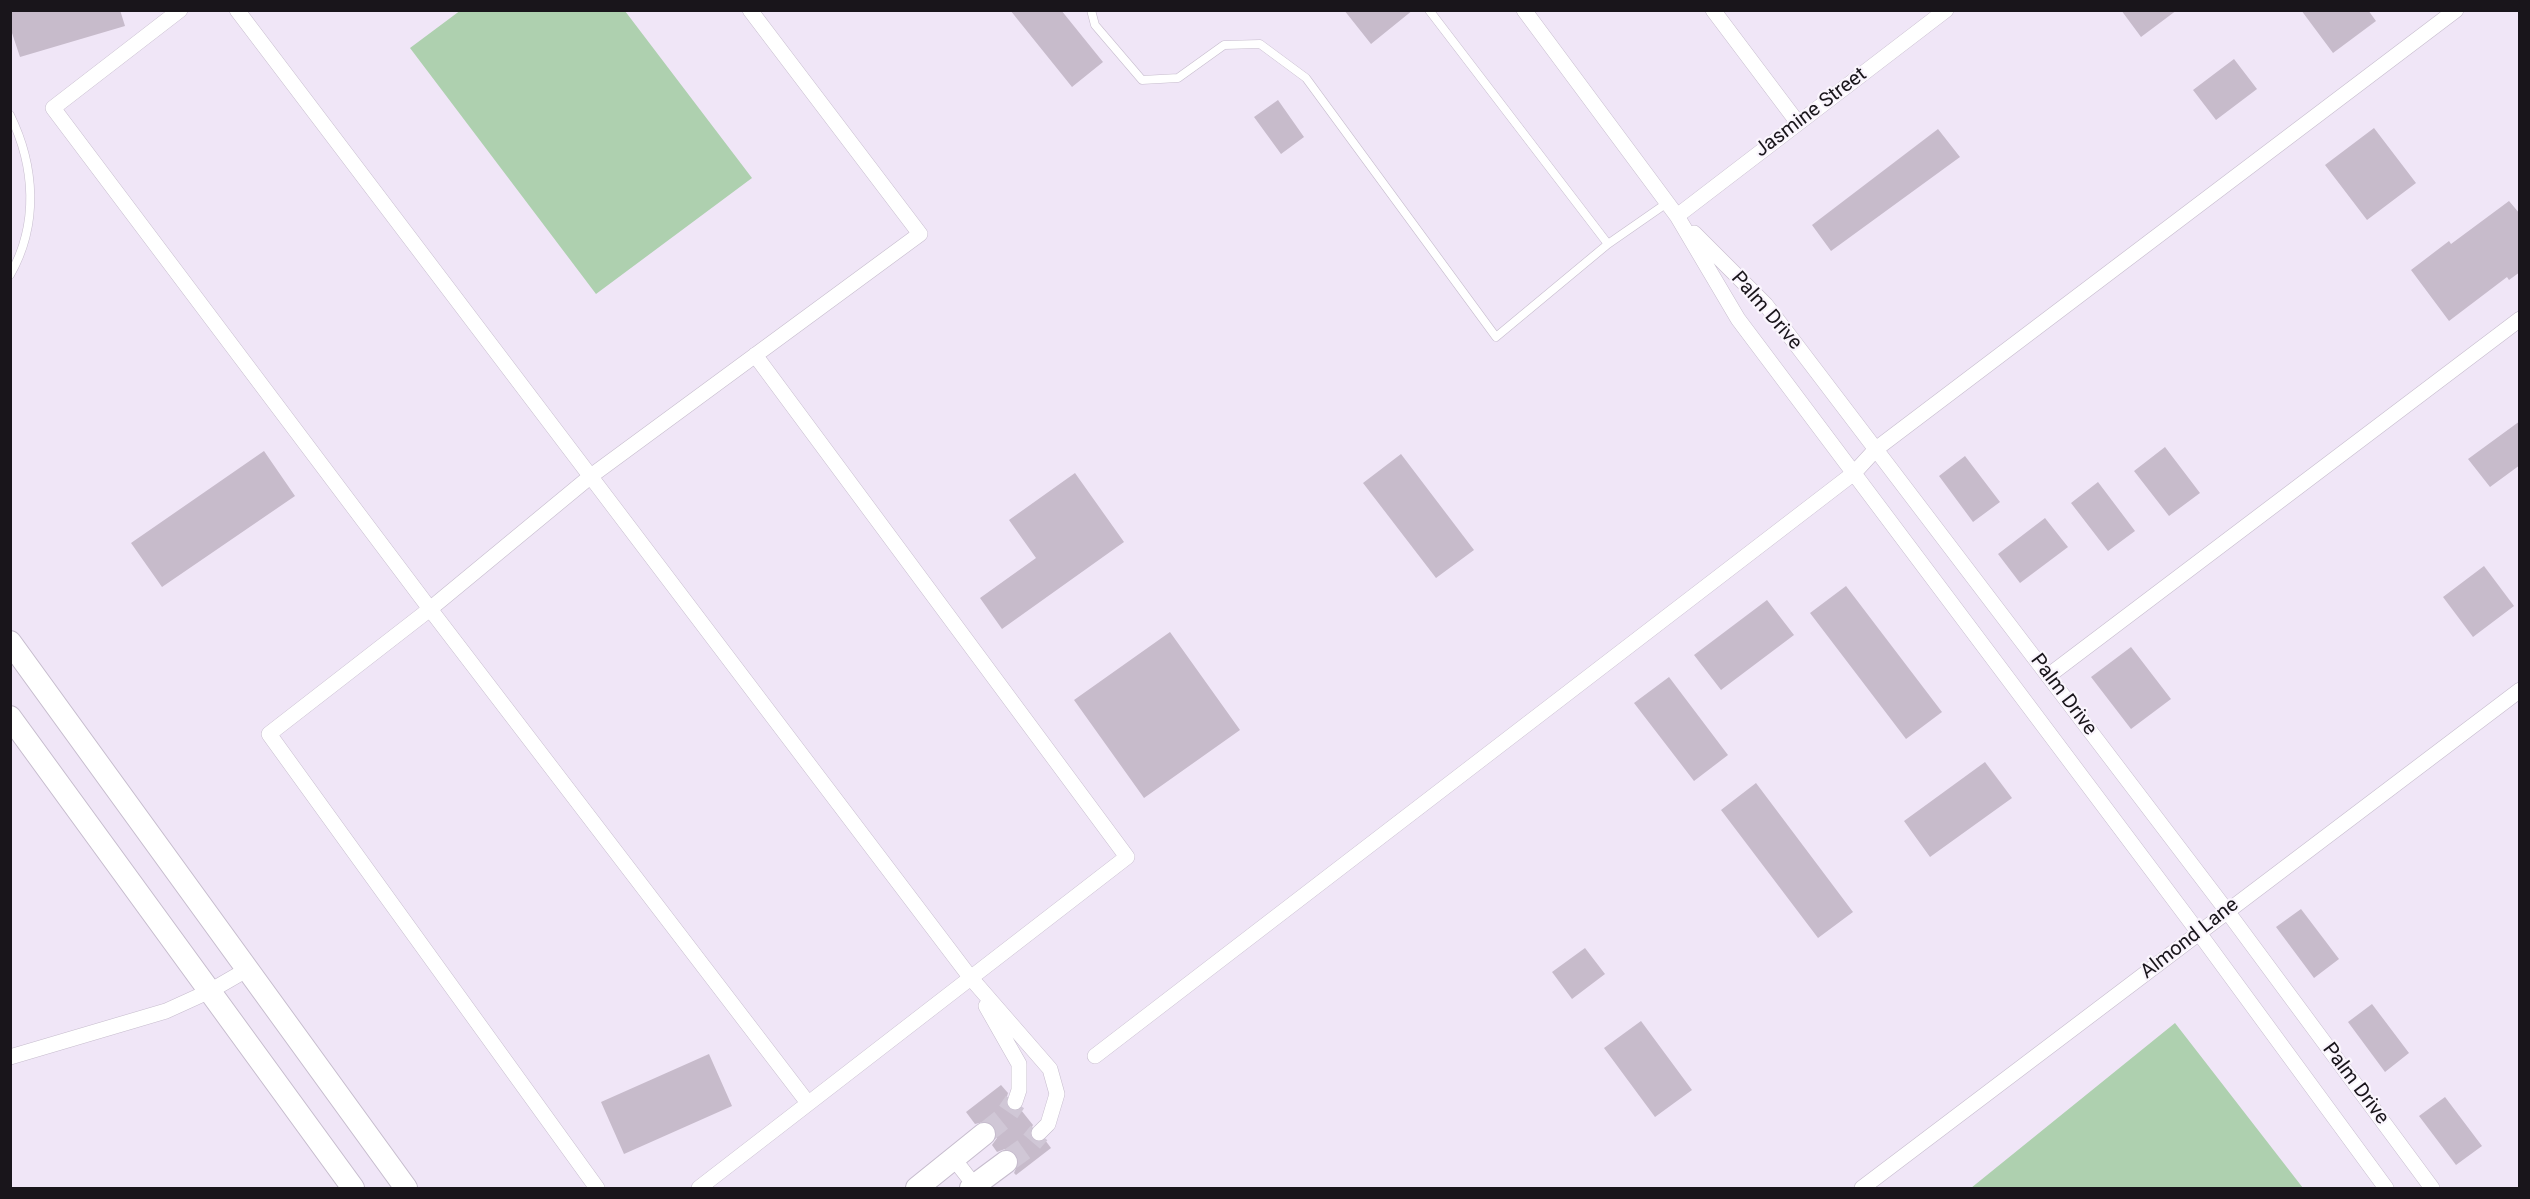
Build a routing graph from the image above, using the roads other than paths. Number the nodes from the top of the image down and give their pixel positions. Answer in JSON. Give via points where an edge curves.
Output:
{"nodes":[{"id":1,"x":180,"y":10,"type":"edge"},
{"id":2,"x":237,"y":10,"type":"edge"},
{"id":3,"x":750,"y":10,"type":"edge"},
{"id":4,"x":1091,"y":10,"type":"edge"},
{"id":5,"x":1429,"y":10,"type":"edge"},
{"id":6,"x":1713,"y":10,"type":"edge"},
{"id":7,"x":1946,"y":10,"type":"edge"},
{"id":8,"x":2456,"y":10,"type":"edge"},
{"id":9,"x":1527,"y":12,"type":"edge"},
{"id":10,"x":10,"y":115,"type":"edge"},
{"id":11,"x":1798,"y":123,"type":"junction"},
{"id":12,"x":1667,"y":203,"type":"junction"},
{"id":13,"x":1677,"y":216,"type":"junction"},
{"id":14,"x":1608,"y":244,"type":"junction"},
{"id":15,"x":10,"y":275,"type":"edge"},
{"id":16,"x":2520,"y":319,"type":"edge"},
{"id":17,"x":755,"y":355,"type":"junction"},
{"id":18,"x":1876,"y":449,"type":"junction"},
{"id":19,"x":1854,"y":473,"type":"junction"},
{"id":20,"x":591,"y":476,"type":"junction"},
{"id":21,"x":430,"y":609,"type":"junction"},
{"id":22,"x":10,"y":642,"type":"edge"},
{"id":23,"x":2048,"y":676,"type":"junction"},
{"id":24,"x":2520,"y":690,"type":"edge"},
{"id":25,"x":10,"y":717,"type":"edge"},
{"id":26,"x":2227,"y":911,"type":"junction"},
{"id":27,"x":2199,"y":933,"type":"junction"},
{"id":28,"x":248,"y":969,"type":"junction"},
{"id":29,"x":970,"y":977,"type":"junction"},
{"id":30,"x":210,"y":991,"type":"junction"},
{"id":31,"x":1095,"y":1056,"type":"dead end"},
{"id":32,"x":10,"y":1057,"type":"edge"},
{"id":33,"x":1015,"y":1102,"type":"tunnel mouth"},
{"id":34,"x":808,"y":1103,"type":"junction"},
{"id":35,"x":1039,"y":1133,"type":"tunnel mouth"},
{"id":36,"x":984,"y":1134,"type":"tunnel mouth"},
{"id":37,"x":954,"y":1159,"type":"junction"},
{"id":38,"x":1006,"y":1162,"type":"tunnel mouth"},
{"id":39,"x":973,"y":1187,"type":"edge"},
{"id":40,"x":353,"y":1188,"type":"edge"},
{"id":41,"x":406,"y":1188,"type":"edge"},
{"id":42,"x":597,"y":1188,"type":"edge"},
{"id":43,"x":699,"y":1188,"type":"edge"},
{"id":44,"x":917,"y":1188,"type":"edge"},
{"id":45,"x":1862,"y":1188,"type":"edge"},
{"id":46,"x":2386,"y":1188,"type":"edge"},
{"id":47,"x":2432,"y":1188,"type":"edge"}],
"edges":[{"from":1,"to":21,"type":"street","via":[[53,108]]},
{"from":2,"to":20,"type":"street"},
{"from":3,"to":17,"type":"street","via":[[920,234]]},
{"from":4,"to":14,"type":"lane","via":[[1095,25],[1142,80],[1178,78],[1224,45],[1260,44],[1306,78],[1496,337]]},
{"from":5,"to":14,"type":"lane"},
{"from":6,"to":11,"type":"street"},
{"from":7,"to":11,"type":"street","name":"Jasmine Street"},
{"from":8,"to":18,"type":"street"},
{"from":9,"to":12,"type":"street","name":"Palm Drive"},
{"from":10,"to":15,"type":"lane","via":[[26,154],[32,183],[24,244]]},
{"from":11,"to":13,"type":"street","name":"Jasmine Street"},
{"from":12,"to":13,"type":"street","name":"Palm Drive"},
{"from":12,"to":14,"type":"lane"},
{"from":13,"to":18,"type":"street","name":"Palm Drive","via":[[1766,305]]},
{"from":13,"to":19,"type":"street","name":"Palm Drive","via":[[1738,320]]},
{"from":16,"to":23,"type":"street"},
{"from":17,"to":20,"type":"street"},
{"from":17,"to":29,"type":"street","via":[[1127,857]]},
{"from":18,"to":19,"type":"street"},
{"from":18,"to":23,"type":"street","name":"Palm Drive"},
{"from":19,"to":27,"type":"street","name":"Palm Drive"},
{"from":19,"to":31,"type":"street"},
{"from":20,"to":21,"type":"street"},
{"from":20,"to":29,"type":"street"},
{"from":21,"to":34,"type":"street"},
{"from":21,"to":42,"type":"street","via":[[270,734]]},
{"from":22,"to":28,"type":"main road"},
{"from":23,"to":26,"type":"street","name":"Palm Drive"},
{"from":24,"to":26,"type":"street","name":"Almond Lane"},
{"from":25,"to":30,"type":"main road"},
{"from":26,"to":27,"type":"street","name":"Almond Lane"},
{"from":26,"to":47,"type":"street","name":"Palm Drive"},
{"from":27,"to":45,"type":"street","name":"Almond Lane"},
{"from":27,"to":46,"type":"street","name":"Palm Drive"},
{"from":28,"to":30,"type":"street"},
{"from":28,"to":41,"type":"main road"},
{"from":29,"to":33,"type":"street","via":[[1019,1064]]},
{"from":29,"to":34,"type":"street"},
{"from":29,"to":35,"type":"street","via":[[1050,1069],[1057,1094],[1048,1124]]},
{"from":30,"to":32,"type":"street","via":[[166,1011]]},
{"from":30,"to":40,"type":"main road"},
{"from":34,"to":43,"type":"street"},
{"from":36,"to":37,"type":"main road"},
{"from":37,"to":39,"type":"street"},
{"from":37,"to":44,"type":"main road"},
{"from":38,"to":39,"type":"main road"}]}
